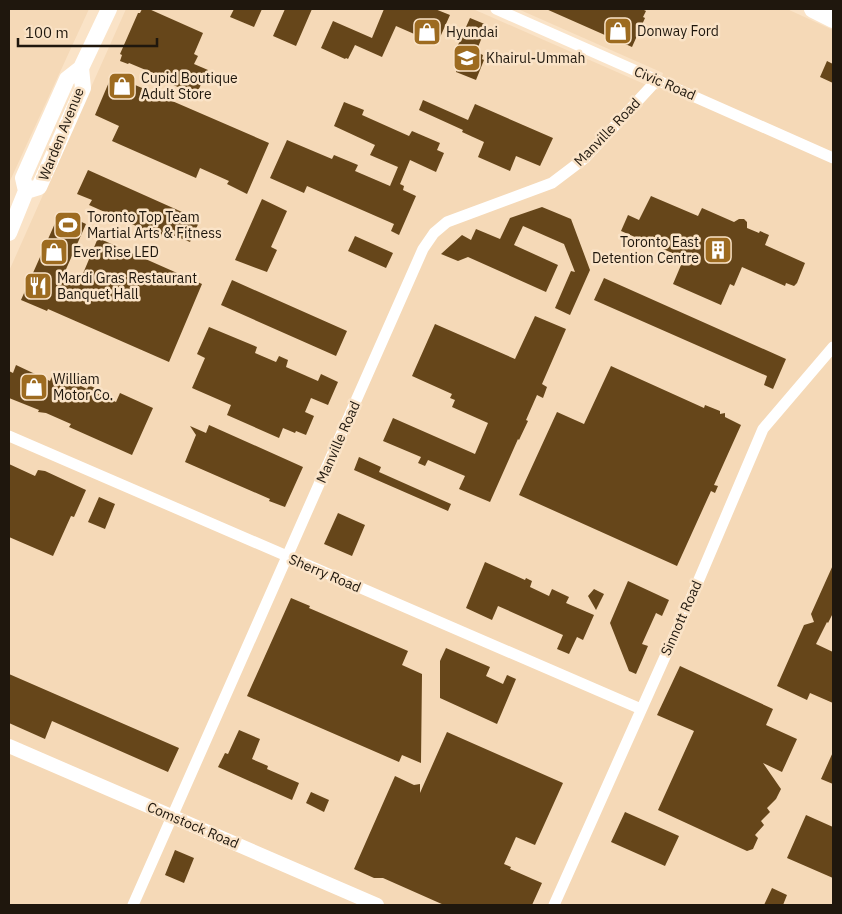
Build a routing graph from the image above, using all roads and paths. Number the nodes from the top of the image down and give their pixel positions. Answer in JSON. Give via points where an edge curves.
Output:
{"nodes":[{"id":1,"x":109,"y":9,"type":"edge"},
{"id":2,"x":496,"y":9,"type":"edge"},
{"id":3,"x":813,"y":9,"type":"edge"},
{"id":4,"x":833,"y":19,"type":"edge"},
{"id":5,"x":656,"y":80,"type":"junction"},
{"id":6,"x":833,"y":158,"type":"edge"},
{"id":7,"x":9,"y":233,"type":"edge"},
{"id":8,"x":833,"y":347,"type":"edge"},
{"id":9,"x":9,"y":436,"type":"edge"},
{"id":10,"x":287,"y":556,"type":"junction"},
{"id":11,"x":640,"y":709,"type":"junction"},
{"id":12,"x":9,"y":746,"type":"edge"},
{"id":13,"x":173,"y":816,"type":"junction"},
{"id":14,"x":133,"y":905,"type":"edge"},
{"id":15,"x":377,"y":905,"type":"edge"},
{"id":16,"x":554,"y":905,"type":"edge"}],
"edges":[{"from":1,"to":7,"type":"main road","name":"Warden Avenue","via":[[81,68],[83,88],[69,122],[39,187],[26,191]]},
{"from":2,"to":5,"type":"street","name":"Civic Road"},
{"from":3,"to":4,"type":"main road"},
{"from":5,"to":6,"type":"street","name":"Civic Road"},
{"from":5,"to":10,"type":"street","name":"Manville Road","via":[[585,158],[552,183],[458,217],[434,233],[421,253]]},
{"from":8,"to":11,"type":"street","name":"Sinnott Road","via":[[763,429]]},
{"from":9,"to":10,"type":"street","name":"Sherry Road"},
{"from":10,"to":11,"type":"street","name":"Sherry Road"},
{"from":10,"to":13,"type":"street","name":"Manville Road"},
{"from":11,"to":16,"type":"street","name":"Sinnott Road"},
{"from":12,"to":13,"type":"street","name":"Comstock Road"},
{"from":13,"to":14,"type":"street","name":"Manville Road"},
{"from":13,"to":15,"type":"street","name":"Comstock Road"}]}
